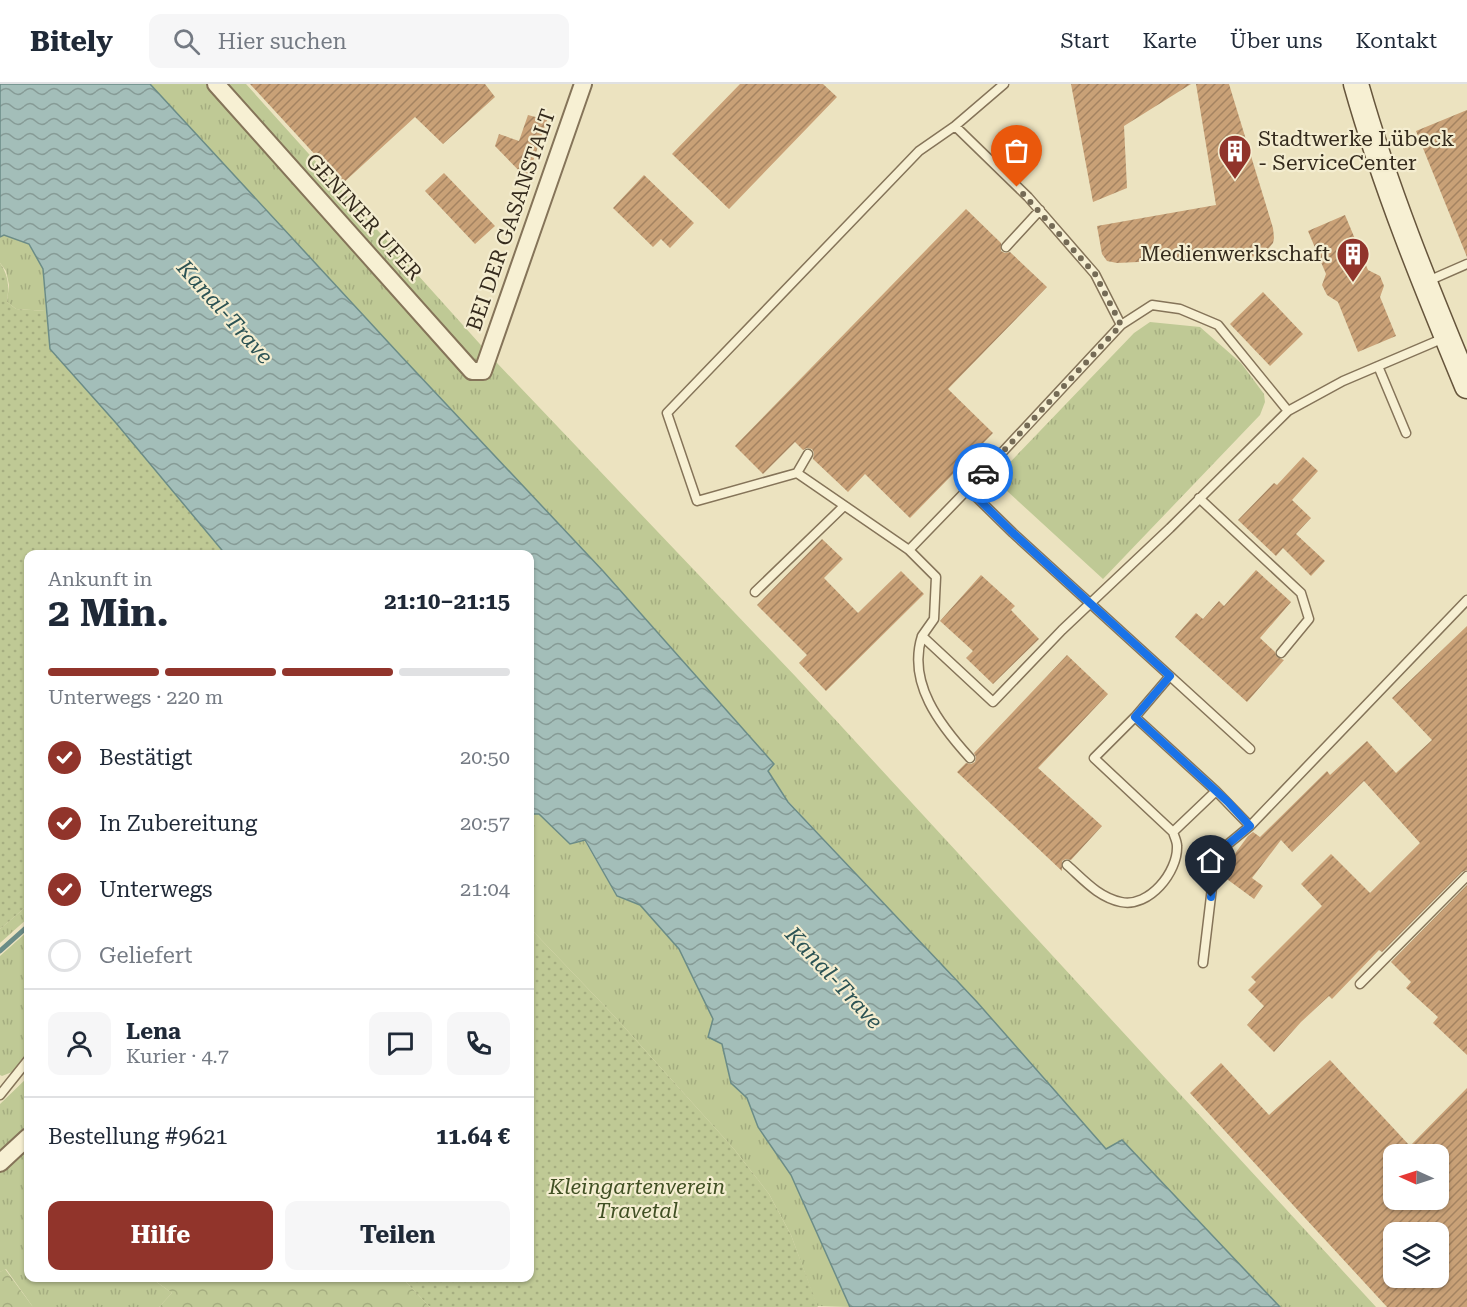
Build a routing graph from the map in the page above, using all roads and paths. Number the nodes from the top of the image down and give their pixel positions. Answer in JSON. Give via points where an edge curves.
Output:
{"nodes":[{"id":1,"x":216,"y":84,"type":"edge"},
{"id":2,"x":583,"y":84,"type":"edge"},
{"id":3,"x":1004,"y":84,"type":"edge"},
{"id":4,"x":1356,"y":84,"type":"edge"},
{"id":5,"x":955,"y":126,"type":"junction"},
{"id":6,"x":1040,"y":210,"type":"junction"},
{"id":7,"x":1006,"y":248,"type":"dead end"},
{"id":8,"x":1467,"y":264,"type":"edge"},
{"id":9,"x":1425,"y":282,"type":"junction"},
{"id":10,"x":1121,"y":325,"type":"junction"},
{"id":11,"x":1455,"y":342,"type":"edge"},
{"id":12,"x":1378,"y":366,"type":"junction"},
{"id":13,"x":483,"y":371,"type":"joint"},
{"id":14,"x":1467,"y":386,"type":"edge"},
{"id":15,"x":1288,"y":411,"type":"junction"},
{"id":16,"x":1406,"y":433,"type":"dead end"},
{"id":17,"x":808,"y":454,"type":"dead end"},
{"id":18,"x":797,"y":473,"type":"junction"},
{"id":19,"x":968,"y":489,"type":"junction"},
{"id":20,"x":1199,"y":498,"type":"junction"},
{"id":21,"x":844,"y":506,"type":"junction"},
{"id":22,"x":909,"y":550,"type":"junction"},
{"id":23,"x":755,"y":592,"type":"dead end"},
{"id":24,"x":1467,"y":600,"type":"edge"},
{"id":25,"x":1090,"y":604,"type":"junction"},
{"id":26,"x":922,"y":636,"type":"junction"},
{"id":27,"x":1281,"y":653,"type":"dead end"},
{"id":28,"x":1170,"y":676,"type":"junction"},
{"id":29,"x":1135,"y":717,"type":"junction"},
{"id":30,"x":1250,"y":749,"type":"dead end"},
{"id":31,"x":970,"y":758,"type":"dead end"},
{"id":32,"x":1216,"y":791,"type":"junction"},
{"id":33,"x":1250,"y":826,"type":"junction"},
{"id":34,"x":1173,"y":832,"type":"junction"},
{"id":35,"x":1067,"y":865,"type":"dead end"},
{"id":36,"x":1467,"y":876,"type":"edge"},
{"id":37,"x":1203,"y":963,"type":"dead end"},
{"id":38,"x":1360,"y":984,"type":"dead end"},
{"id":39,"x":24,"y":1064,"type":"edge"},
{"id":40,"x":2,"y":1089,"type":"edge"},
{"id":41,"x":24,"y":1141,"type":"edge"},
{"id":42,"x":0,"y":1163,"type":"edge"}],
"edges":[{"from":1,"to":13,"type":"street","name":"GENINER UFER","via":[[472,371]]},
{"from":2,"to":13,"type":"street","name":"BEI DER GASANSTALT"},
{"from":3,"to":5,"type":"lane"},
{"from":4,"to":9,"type":"main road","via":[[1378,157]]},
{"from":5,"to":6,"type":"lane"},
{"from":5,"to":18,"type":"lane","via":[[919,151],[667,412],[696,501]]},
{"from":6,"to":7,"type":"lane"},
{"from":6,"to":10,"type":"lane","via":[[1095,274]]},
{"from":8,"to":9,"type":"lane"},
{"from":9,"to":11,"type":"main road"},
{"from":10,"to":15,"type":"lane","via":[[1152,305],[1180,309],[1218,325]]},
{"from":10,"to":19,"type":"lane"},
{"from":11,"to":12,"type":"lane"},
{"from":11,"to":14,"type":"main road"},
{"from":12,"to":15,"type":"lane"},
{"from":12,"to":16,"type":"lane"},
{"from":15,"to":20,"type":"lane"},
{"from":17,"to":18,"type":"lane"},
{"from":18,"to":21,"type":"lane"},
{"from":19,"to":22,"type":"lane"},
{"from":19,"to":25,"type":"lane"},
{"from":20,"to":25,"type":"lane"},
{"from":20,"to":27,"type":"lane","via":[[1300,593],[1309,619]]},
{"from":21,"to":22,"type":"lane"},
{"from":21,"to":23,"type":"lane"},
{"from":22,"to":26,"type":"lane","via":[[936,577],[934,620]]},
{"from":24,"to":33,"type":"lane"},
{"from":25,"to":26,"type":"lane","via":[[993,702]]},
{"from":25,"to":28,"type":"lane"},
{"from":26,"to":31,"type":"lane","via":[[917,651],[927,699],[945,730]]},
{"from":28,"to":29,"type":"lane"},
{"from":28,"to":30,"type":"lane"},
{"from":29,"to":32,"type":"lane"},
{"from":29,"to":34,"type":"lane","via":[[1094,758]]},
{"from":32,"to":33,"type":"lane"},
{"from":32,"to":34,"type":"lane"},
{"from":33,"to":37,"type":"lane","via":[[1216,854]]},
{"from":34,"to":35,"type":"lane","via":[[1177,845],[1170,874],[1148,897],[1123,903],[1098,894]]},
{"from":36,"to":38,"type":"lane"},
{"from":39,"to":40,"type":"lane"},
{"from":41,"to":42,"type":"street"}]}
